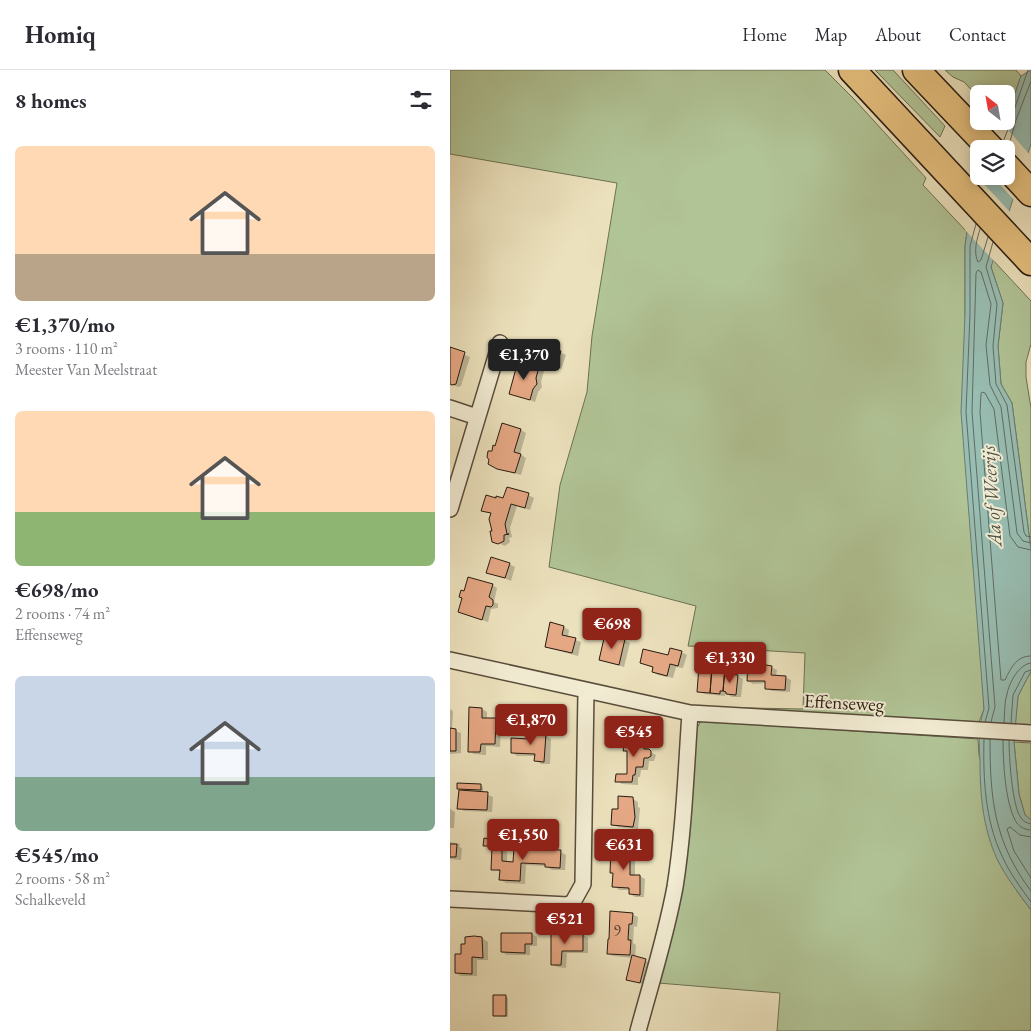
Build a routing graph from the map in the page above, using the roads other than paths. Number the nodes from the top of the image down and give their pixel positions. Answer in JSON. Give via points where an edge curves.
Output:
{"nodes":[{"id":1,"x":852,"y":70,"type":"edge"},
{"id":2,"x":916,"y":70,"type":"edge"},
{"id":3,"x":983,"y":140,"type":"edge"},
{"id":4,"x":1015,"y":176,"type":"edge"},
{"id":5,"x":1031,"y":193,"type":"edge"},
{"id":6,"x":1031,"y":262,"type":"edge"},
{"id":7,"x":500,"y":343,"type":"dead end"},
{"id":8,"x":450,"y":408,"type":"edge"},
{"id":9,"x":477,"y":416,"type":"junction"},
{"id":10,"x":450,"y":509,"type":"edge"},
{"id":11,"x":450,"y":660,"type":"edge"},
{"id":12,"x":586,"y":691,"type":"junction"},
{"id":13,"x":690,"y":713,"type":"junction"},
{"id":14,"x":1031,"y":733,"type":"edge"},
{"id":15,"x":450,"y":899,"type":"edge"},
{"id":16,"x":638,"y":1031,"type":"edge"}],
"edges":[{"from":1,"to":6,"type":"highway"},
{"from":2,"to":3,"type":"highway"},
{"from":4,"to":5,"type":"highway"},
{"from":7,"to":9,"type":"street"},
{"from":8,"to":9,"type":"street"},
{"from":9,"to":10,"type":"street"},
{"from":11,"to":12,"type":"street","name":"Effenseweg"},
{"from":12,"to":13,"type":"street","name":"Effenseweg"},
{"from":12,"to":15,"type":"street","via":[[583,884],[574,902],[568,905]]},
{"from":13,"to":14,"type":"street","name":"Effenseweg"},
{"from":13,"to":16,"type":"street","via":[[674,887],[655,975]]}]}
